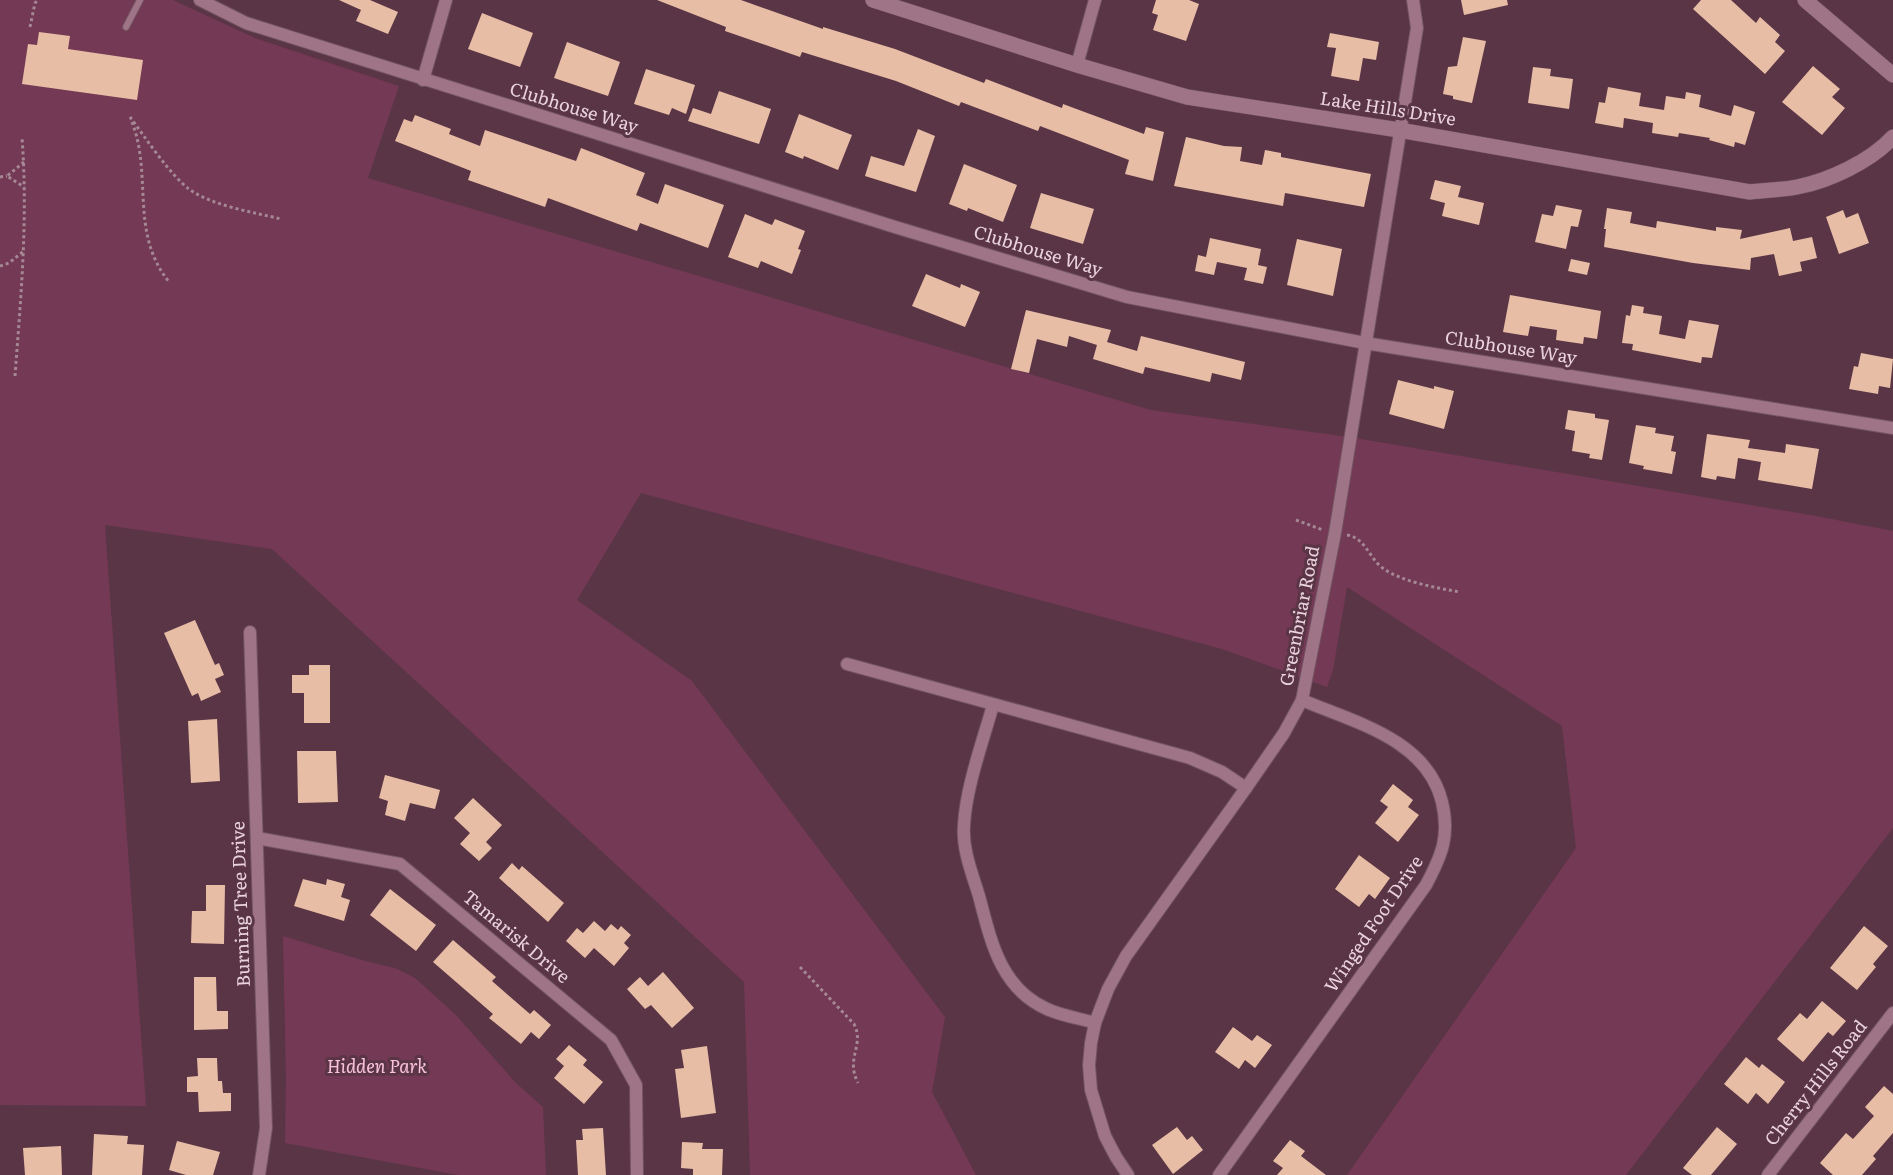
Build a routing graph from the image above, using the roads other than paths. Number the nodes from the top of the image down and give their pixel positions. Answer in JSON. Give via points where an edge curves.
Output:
{"nodes":[{"id":1,"x":140,"y":0,"type":"edge"},
{"id":2,"x":200,"y":0,"type":"edge"},
{"id":3,"x":446,"y":0,"type":"edge"},
{"id":4,"x":873,"y":0,"type":"edge"},
{"id":5,"x":1095,"y":0,"type":"edge"},
{"id":6,"x":1413,"y":0,"type":"edge"},
{"id":7,"x":1805,"y":0,"type":"edge"},
{"id":8,"x":126,"y":27,"type":"dead end"},
{"id":9,"x":1077,"y":65,"type":"junction"},
{"id":10,"x":1893,"y":75,"type":"edge"},
{"id":11,"x":423,"y":80,"type":"junction"},
{"id":12,"x":1399,"y":130,"type":"junction"},
{"id":13,"x":1893,"y":137,"type":"edge"},
{"id":14,"x":1365,"y":343,"type":"junction"},
{"id":15,"x":1893,"y":428,"type":"edge"},
{"id":16,"x":250,"y":632,"type":"dead end"},
{"id":17,"x":847,"y":664,"type":"dead end"},
{"id":18,"x":1302,"y":700,"type":"junction"},
{"id":19,"x":993,"y":705,"type":"junction"},
{"id":20,"x":1246,"y":788,"type":"junction"},
{"id":21,"x":257,"y":838,"type":"junction"},
{"id":22,"x":1893,"y":1013,"type":"edge"},
{"id":23,"x":1095,"y":1023,"type":"junction"},
{"id":24,"x":259,"y":1175,"type":"edge"},
{"id":25,"x":637,"y":1175,"type":"edge"},
{"id":26,"x":1128,"y":1175,"type":"edge"},
{"id":27,"x":1219,"y":1175,"type":"edge"},
{"id":28,"x":1768,"y":1175,"type":"edge"}],
"edges":[{"from":1,"to":8,"type":"lane"},
{"from":2,"to":11,"type":"street","name":"Clubhouse Way","via":[[246,23]]},
{"from":3,"to":11,"type":"street"},
{"from":4,"to":9,"type":"street","name":"Lake Hills Drive"},
{"from":5,"to":9,"type":"street"},
{"from":6,"to":12,"type":"street","name":"Greenbriar Road","via":[[1417,28]]},
{"from":7,"to":10,"type":"street"},
{"from":9,"to":12,"type":"street","name":"Lake Hills Drive","via":[[1187,97]]},
{"from":11,"to":14,"type":"street","name":"Clubhouse Way","via":[[1127,297]]},
{"from":12,"to":13,"type":"street","name":"Lake Hills Drive","via":[[1750,192],[1799,187],[1846,171]]},
{"from":12,"to":14,"type":"street","name":"Greenbriar Road"},
{"from":14,"to":15,"type":"street","name":"Clubhouse Way"},
{"from":14,"to":18,"type":"street","name":"Greenbriar Road","via":[[1335,533]]},
{"from":16,"to":21,"type":"street","name":"Burning Tree Drive"},
{"from":17,"to":19,"type":"street"},
{"from":18,"to":20,"type":"street","name":"Greenbriar Road"},
{"from":18,"to":27,"type":"street","name":"Winged Foot Drive","via":[[1382,734],[1413,753],[1435,780],[1445,815],[1443,852],[1426,885]]},
{"from":19,"to":20,"type":"street","via":[[1190,758]]},
{"from":19,"to":23,"type":"street","via":[[963,827],[993,947],[1003,971],[1028,998],[1048,1009]]},
{"from":20,"to":23,"type":"street","name":"Greenbriar Road","via":[[1126,956]]},
{"from":21,"to":24,"type":"street","name":"Burning Tree Drive","via":[[266,1128]]},
{"from":21,"to":25,"type":"street","name":"Tamarisk Drive","via":[[400,864],[611,1040],[636,1085]]},
{"from":22,"to":28,"type":"street","name":"Cherry Hills Road"},
{"from":23,"to":26,"type":"street","name":"Greenbriar Road","via":[[1090,1054],[1091,1090],[1105,1136]]}]}
